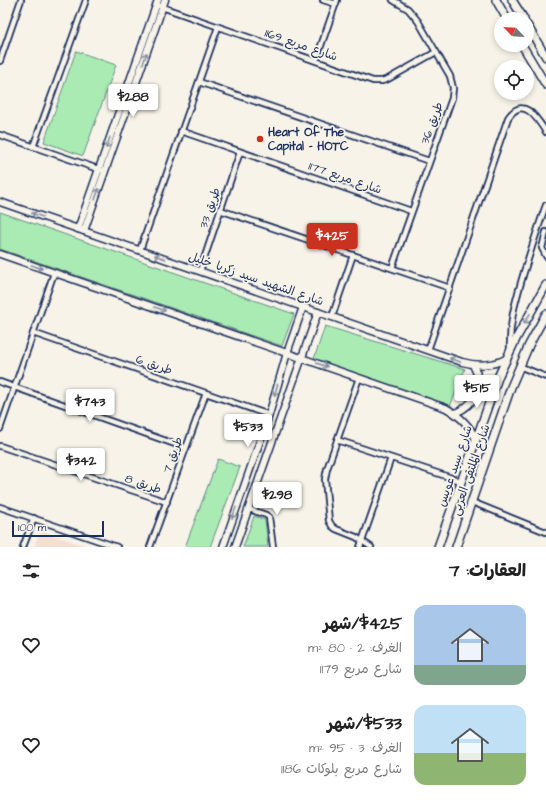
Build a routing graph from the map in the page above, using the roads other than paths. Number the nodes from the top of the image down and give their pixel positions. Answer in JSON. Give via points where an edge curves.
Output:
{"nodes":[{"id":1,"x":21,"y":0,"type":"edge"},
{"id":2,"x":86,"y":0,"type":"edge"},
{"id":3,"x":165,"y":0,"type":"edge"},
{"id":4,"x":323,"y":0,"type":"edge"},
{"id":5,"x":393,"y":0,"type":"edge"},
{"id":6,"x":496,"y":0,"type":"edge"},
{"id":7,"x":512,"y":0,"type":"edge"},
{"id":8,"x":336,"y":2,"type":"edge"},
{"id":9,"x":157,"y":3,"type":"edge"},
{"id":10,"x":162,"y":7,"type":"junction"},
{"id":11,"x":503,"y":12,"type":"edge"},
{"id":12,"x":520,"y":12,"type":"edge"},
{"id":13,"x":218,"y":27,"type":"junction"},
{"id":14,"x":534,"y":37,"type":"edge"},
{"id":15,"x":436,"y":52,"type":"junction"},
{"id":16,"x":526,"y":52,"type":"edge"},
{"id":17,"x":546,"y":57,"type":"edge"},
{"id":18,"x":316,"y":60,"type":"junction"},
{"id":19,"x":0,"y":61,"type":"edge"},
{"id":20,"x":199,"y":82,"type":"junction"},
{"id":21,"x":546,"y":85,"type":"edge"},
{"id":22,"x":182,"y":131,"type":"junction"},
{"id":23,"x":546,"y":132,"type":"edge"},
{"id":24,"x":0,"y":136,"type":"edge"},
{"id":25,"x":34,"y":147,"type":"junction"},
{"id":26,"x":240,"y":152,"type":"junction"},
{"id":27,"x":429,"y":161,"type":"junction"},
{"id":28,"x":102,"y":170,"type":"junction"},
{"id":29,"x":0,"y":202,"type":"edge"},
{"id":30,"x":546,"y":205,"type":"edge"},
{"id":31,"x":220,"y":210,"type":"junction"},
{"id":32,"x":411,"y":212,"type":"junction"},
{"id":33,"x":81,"y":230,"type":"junction"},
{"id":34,"x":546,"y":232,"type":"edge"},
{"id":35,"x":140,"y":250,"type":"junction"},
{"id":36,"x":0,"y":255,"type":"edge"},
{"id":37,"x":353,"y":255,"type":"junction"},
{"id":38,"x":546,"y":256,"type":"edge"},
{"id":39,"x":392,"y":268,"type":"junction"},
{"id":40,"x":200,"y":271,"type":"junction"},
{"id":41,"x":54,"y":273,"type":"junction"},
{"id":42,"x":546,"y":285,"type":"edge"},
{"id":43,"x":450,"y":288,"type":"junction"},
{"id":44,"x":303,"y":307,"type":"junction"},
{"id":45,"x":318,"y":312,"type":"junction"},
{"id":46,"x":546,"y":314,"type":"edge"},
{"id":47,"x":332,"y":317,"type":"junction"},
{"id":48,"x":33,"y":333,"type":"junction"},
{"id":49,"x":428,"y":350,"type":"junction"},
{"id":50,"x":510,"y":352,"type":"junction"},
{"id":51,"x":287,"y":353,"type":"junction"},
{"id":52,"x":301,"y":358,"type":"junction"},
{"id":53,"x":506,"y":359,"type":"junction"},
{"id":54,"x":473,"y":365,"type":"junction"},
{"id":55,"x":519,"y":366,"type":"junction"},
{"id":56,"x":546,"y":377,"type":"edge"},
{"id":57,"x":359,"y":378,"type":"junction"},
{"id":58,"x":0,"y":382,"type":"edge"},
{"id":59,"x":14,"y":387,"type":"junction"},
{"id":60,"x":206,"y":393,"type":"junction"},
{"id":61,"x":455,"y":413,"type":"junction"},
{"id":62,"x":269,"y":415,"type":"junction"},
{"id":63,"x":0,"y":429,"type":"edge"},
{"id":64,"x":337,"y":440,"type":"junction"},
{"id":65,"x":476,"y":440,"type":"junction"},
{"id":66,"x":0,"y":446,"type":"edge"},
{"id":67,"x":186,"y":448,"type":"junction"},
{"id":68,"x":391,"y":458,"type":"junction"},
{"id":69,"x":461,"y":481,"type":"junction"},
{"id":70,"x":167,"y":502,"type":"junction"},
{"id":71,"x":472,"y":502,"type":"junction"},
{"id":72,"x":0,"y":507,"type":"edge"},
{"id":73,"x":249,"y":509,"type":"junction"},
{"id":74,"x":34,"y":518,"type":"junction"},
{"id":75,"x":546,"y":532,"type":"edge"},
{"id":76,"x":362,"y":541,"type":"junction"},
{"id":77,"x":23,"y":547,"type":"edge"},
{"id":78,"x":117,"y":547,"type":"edge"},
{"id":79,"x":150,"y":547,"type":"edge"},
{"id":80,"x":223,"y":547,"type":"edge"},
{"id":81,"x":235,"y":547,"type":"edge"},
{"id":82,"x":273,"y":547,"type":"edge"},
{"id":83,"x":360,"y":547,"type":"edge"},
{"id":84,"x":371,"y":547,"type":"edge"},
{"id":85,"x":438,"y":547,"type":"edge"},
{"id":86,"x":456,"y":547,"type":"edge"}],
"edges":[{"from":1,"to":19,"type":"street"},
{"from":2,"to":25,"type":"street"},
{"from":3,"to":10,"type":"street"},
{"from":4,"to":8,"type":"street"},
{"from":5,"to":15,"type":"street","name":"طريق 36","via":[[414,14]]},
{"from":6,"to":11,"type":"main road"},
{"from":7,"to":12,"type":"main road"},
{"from":8,"to":18,"type":"street"},
{"from":9,"to":10,"type":"street","name":"شارع مربع 1169"},
{"from":9,"to":28,"type":"street","one_way":true},
{"from":10,"to":13,"type":"street","name":"شارع مربع 1169"},
{"from":28,"to":10,"type":"street","one_way":true},
{"from":13,"to":18,"type":"street","name":"شارع مربع 1169"},
{"from":13,"to":20,"type":"street"},
{"from":14,"to":17,"type":"main road"},
{"from":15,"to":18,"type":"street","name":"شارع مربع 1169","via":[[388,79],[379,81]]},
{"from":15,"to":27,"type":"street","name":"طريق 36","via":[[450,76],[453,91]]},
{"from":16,"to":21,"type":"main road"},
{"from":20,"to":22,"type":"street"},
{"from":20,"to":27,"type":"street"},
{"from":22,"to":26,"type":"street","name":"شارع مربع 1177"},
{"from":22,"to":35,"type":"street"},
{"from":23,"to":43,"type":"street","via":[[529,110],[519,109],[508,118]]},
{"from":24,"to":25,"type":"street"},
{"from":25,"to":28,"type":"street"},
{"from":26,"to":31,"type":"street","name":"طريق 33"},
{"from":26,"to":32,"type":"street","name":"شارع مربع 1177"},
{"from":27,"to":32,"type":"street","name":"طريق 36"},
{"from":28,"to":33,"type":"street"},
{"from":33,"to":29,"type":"street","name":"شارع الشهيد سيد زكريا خليل","one_way":true},
{"from":30,"to":50,"type":"street","via":[[514,307],[510,326]]},
{"from":31,"to":37,"type":"street"},
{"from":31,"to":40,"type":"street","name":"طريق 33"},
{"from":32,"to":39,"type":"street","name":"طريق 36"},
{"from":33,"to":35,"type":"street","name":"شارع الشهيد سيد زكريا خليل"},
{"from":34,"to":38,"type":"street","via":[[542,248]]},
{"from":40,"to":35,"type":"street","name":"شارع الشهيد سيد زكريا خليل","one_way":true},
{"from":36,"to":41,"type":"street","one_way":true},
{"from":37,"to":39,"type":"street"},
{"from":37,"to":47,"type":"street"},
{"from":39,"to":43,"type":"street"},
{"from":40,"to":44,"type":"street","name":"شارع الشهيد سيد زكريا خليل"},
{"from":41,"to":48,"type":"street"},
{"from":41,"to":51,"type":"street","one_way":true},
{"from":42,"to":50,"type":"main road","name":"شارع سيد عويس","one_way":true},
{"from":43,"to":49,"type":"street"},
{"from":44,"to":45,"type":"street","name":"شارع الشهيد سيد زكريا خليل"},
{"from":44,"to":51,"type":"street"},
{"from":45,"to":47,"type":"street","name":"شارع الشهيد سيد زكريا خليل"},
{"from":45,"to":52,"type":"street"},
{"from":46,"to":55,"type":"main road","name":"شارع الملتقى العربى"},
{"from":47,"to":49,"type":"street","name":"شارع الشهيد سيد زكريا خليل"},
{"from":48,"to":59,"type":"street"},
{"from":48,"to":60,"type":"street","name":"طريق 6"},
{"from":54,"to":49,"type":"street","name":"شارع الشهيد سيد زكريا خليل","one_way":true},
{"from":50,"to":53,"type":"main road","name":"شارع سيد عويس"},
{"from":51,"to":52,"type":"street"},
{"from":51,"to":62,"type":"street","one_way":true},
{"from":52,"to":57,"type":"street","one_way":true},
{"from":52,"to":73,"type":"street"},
{"from":53,"to":54,"type":"street","name":"شارع الشهيد سيد زكريا خليل","via":[[491,364]]},
{"from":53,"to":65,"type":"main road","name":"شارع سيد عويس"},
{"from":54,"to":61,"type":"street","via":[[478,380],[475,396],[469,405]]},
{"from":55,"to":56,"type":"street"},
{"from":55,"to":71,"type":"main road","name":"شارع الملتقى العربى"},
{"from":57,"to":61,"type":"street"},
{"from":57,"to":64,"type":"street"},
{"from":58,"to":59,"type":"street"},
{"from":59,"to":63,"type":"street"},
{"from":59,"to":67,"type":"street"},
{"from":60,"to":62,"type":"street","name":"طريق 6"},
{"from":60,"to":67,"type":"street","name":"طريق 7"},
{"from":61,"to":65,"type":"street","via":[[468,425]]},
{"from":62,"to":80,"type":"street","one_way":true},
{"from":64,"to":68,"type":"street"},
{"from":64,"to":76,"type":"street","via":[[325,476],[329,521],[336,529]]},
{"from":65,"to":69,"type":"main road","name":"شارع سيد عويس"},
{"from":66,"to":70,"type":"street","name":"طريق 8"},
{"from":67,"to":70,"type":"street","name":"طريق 7"},
{"from":68,"to":69,"type":"street"},
{"from":68,"to":76,"type":"street"},
{"from":69,"to":85,"type":"main road","name":"شارع سيد عويس"},
{"from":70,"to":79,"type":"street","name":"طريق 7"},
{"from":71,"to":75,"type":"street"},
{"from":71,"to":86,"type":"main road","name":"شارع الملتقى العربى"},
{"from":72,"to":74,"type":"street"},
{"from":73,"to":81,"type":"street"},
{"from":73,"to":82,"type":"street","via":[[268,517]]},
{"from":74,"to":77,"type":"street"},
{"from":74,"to":78,"type":"street"},
{"from":76,"to":83,"type":"street"},
{"from":76,"to":84,"type":"street"}]}
